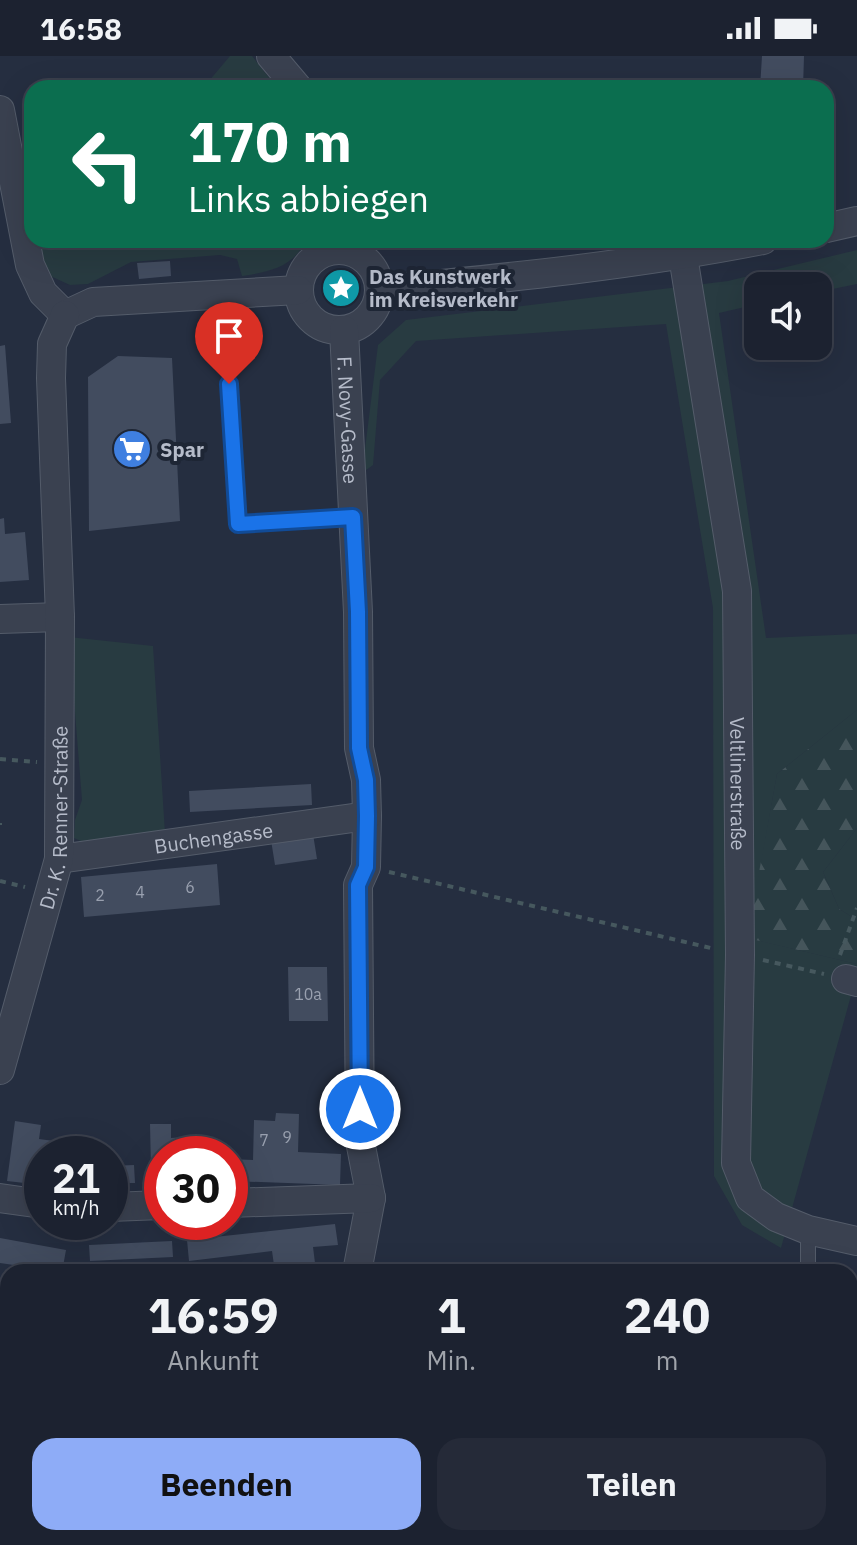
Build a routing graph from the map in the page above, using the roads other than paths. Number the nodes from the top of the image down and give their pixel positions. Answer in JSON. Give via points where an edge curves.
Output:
{"nodes":[{"id":1,"x":271,"y":56,"type":"edge"},
{"id":2,"x":291,"y":80,"type":"edge"},
{"id":3,"x":0,"y":110,"type":"edge"},
{"id":4,"x":857,"y":221,"type":"edge"},
{"id":5,"x":834,"y":226,"type":"edge"},
{"id":6,"x":24,"y":234,"type":"edge"},
{"id":7,"x":27,"y":248,"type":"edge"},
{"id":8,"x":331,"y":248,"type":"edge"},
{"id":9,"x":346,"y":248,"type":"edge"},
{"id":10,"x":723,"y":248,"type":"edge"},
{"id":11,"x":683,"y":256,"type":"junction"},
{"id":12,"x":298,"y":290,"type":"junction"},
{"id":13,"x":379,"y":290,"type":"junction"},
{"id":14,"x":65,"y":315,"type":"junction"},
{"id":15,"x":344,"y":330,"type":"junction"},
{"id":16,"x":229,"y":384,"type":"dead end"},
{"id":17,"x":353,"y":517,"type":"junction"},
{"id":18,"x":60,"y":617,"type":"junction"},
{"id":19,"x":0,"y":619,"type":"edge"},
{"id":20,"x":367,"y":816,"type":"junction"},
{"id":21,"x":59,"y":859,"type":"junction"},
{"id":22,"x":0,"y":1070,"type":"edge"},
{"id":23,"x":0,"y":1198,"type":"edge"},
{"id":24,"x":371,"y":1198,"type":"junction"},
{"id":25,"x":24,"y":1201,"type":"edge"},
{"id":26,"x":248,"y":1202,"type":"edge"},
{"id":27,"x":808,"y":1230,"type":"junction"},
{"id":28,"x":857,"y":1241,"type":"edge"},
{"id":29,"x":359,"y":1264,"type":"edge"},
{"id":30,"x":808,"y":1264,"type":"edge"}],
"edges":[{"from":1,"to":2,"type":"street"},
{"from":3,"to":6,"type":"street"},
{"from":4,"to":5,"type":"street"},
{"from":7,"to":14,"type":"street","via":[[43,293]]},
{"from":8,"to":12,"type":"street","via":[[309,262]]},
{"from":9,"to":13,"type":"street","via":[[367,261]]},
{"from":10,"to":11,"type":"street"},
{"from":11,"to":13,"type":"street"},
{"from":11,"to":27,"type":"street","name":"Veltlinerstraße","via":[[737,591],[736,1163],[750,1198],[776,1217]]},
{"from":12,"to":14,"type":"street","via":[[93,302]]},
{"from":12,"to":15,"type":"street","via":[[312,320],[327,329]]},
{"from":13,"to":15,"type":"street","via":[[370,315]]},
{"from":14,"to":18,"type":"street","name":"Dr. K. Renner-Straße","via":[[52,344],[51,378]]},
{"from":15,"to":17,"type":"street","name":"F. Novy-Gasse"},
{"from":16,"to":17,"type":"lane","via":[[238,524]]},
{"from":17,"to":20,"type":"street","name":"F. Novy-Gasse","via":[[359,748]]},
{"from":18,"to":19,"type":"street"},
{"from":18,"to":21,"type":"street","name":"Dr. K. Renner-Straße"},
{"from":20,"to":21,"type":"street","name":"Buchengasse"},
{"from":20,"to":24,"type":"street","name":"F. Novy-Gasse","via":[[366,867],[358,885],[360,1141]]},
{"from":21,"to":22,"type":"street","name":"Dr. K. Renner-Straße"},
{"from":23,"to":25,"type":"street"},
{"from":24,"to":26,"type":"street"},
{"from":24,"to":29,"type":"street","name":"F. Novy-Gasse"},
{"from":27,"to":28,"type":"street","name":"Veltlinerstraße"},
{"from":27,"to":30,"type":"lane"}]}
